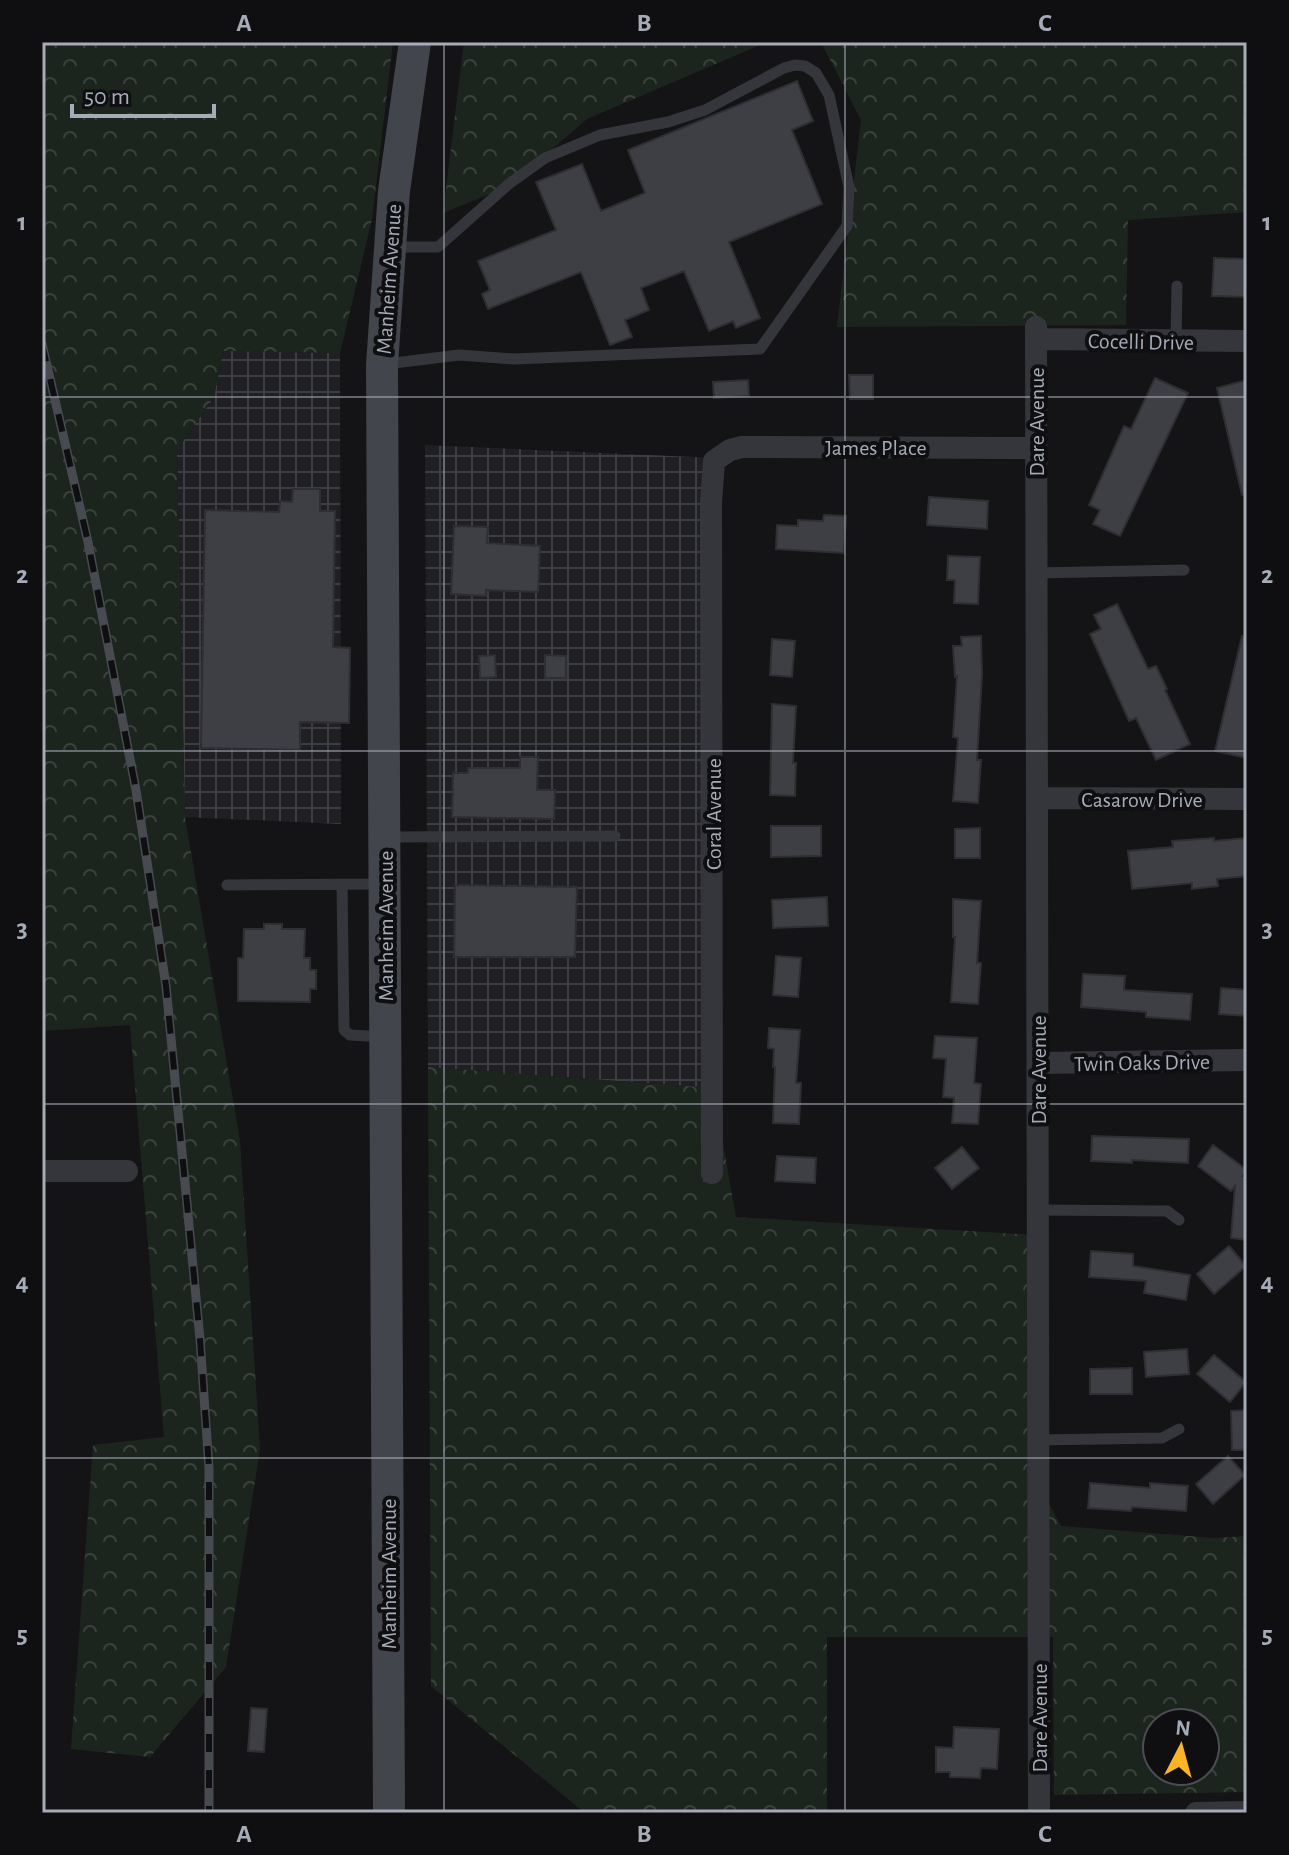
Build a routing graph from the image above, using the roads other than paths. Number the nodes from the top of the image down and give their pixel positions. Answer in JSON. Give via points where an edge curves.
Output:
{"nodes":[{"id":1,"x":415,"y":42,"type":"edge"},
{"id":2,"x":390,"y":247,"type":"junction"},
{"id":3,"x":1177,"y":286,"type":"dead end"},
{"id":4,"x":1036,"y":333,"type":"joint"},
{"id":5,"x":1247,"y":341,"type":"edge"},
{"id":6,"x":1176,"y":342,"type":"junction"},
{"id":7,"x":382,"y":365,"type":"junction"},
{"id":8,"x":1036,"y":448,"type":"junction"},
{"id":9,"x":718,"y":457,"type":"joint"},
{"id":10,"x":1184,"y":570,"type":"dead end"},
{"id":11,"x":1036,"y":573,"type":"junction"},
{"id":12,"x":1037,"y":798,"type":"junction"},
{"id":13,"x":1247,"y":799,"type":"edge"},
{"id":14,"x":615,"y":836,"type":"dead end"},
{"id":15,"x":385,"y":837,"type":"junction"},
{"id":16,"x":342,"y":884,"type":"junction"},
{"id":17,"x":385,"y":884,"type":"junction"},
{"id":18,"x":227,"y":885,"type":"dead end"},
{"id":19,"x":386,"y":1037,"type":"junction"},
{"id":20,"x":1247,"y":1060,"type":"edge"},
{"id":21,"x":1038,"y":1063,"type":"junction"},
{"id":22,"x":42,"y":1171,"type":"edge"},
{"id":23,"x":127,"y":1171,"type":"dead end"},
{"id":24,"x":712,"y":1173,"type":"dead end"},
{"id":25,"x":1038,"y":1210,"type":"junction"},
{"id":26,"x":1179,"y":1220,"type":"dead end"},
{"id":27,"x":1179,"y":1429,"type":"dead end"},
{"id":28,"x":1038,"y":1440,"type":"junction"},
{"id":29,"x":1247,"y":1812,"type":"edge"},
{"id":30,"x":389,"y":1813,"type":"edge"},
{"id":31,"x":1039,"y":1813,"type":"edge"},
{"id":32,"x":1196,"y":1813,"type":"edge"}],
"edges":[{"from":1,"to":2,"type":"street","name":"Manheim Avenue"},
{"from":2,"to":7,"type":"street","name":"Manheim Avenue"},
{"from":2,"to":7,"type":"lane","via":[[438,247],[545,158],[600,135],[705,110],[784,68],[805,66],[816,73],[829,95],[849,187],[847,226],[760,349],[514,359],[459,355]]},
{"from":3,"to":6,"type":"lane"},
{"from":4,"to":6,"type":"street","name":"Cocelli Drive"},
{"from":4,"to":8,"type":"street","name":"Dare Avenue"},
{"from":5,"to":6,"type":"street","name":"Cocelli Drive"},
{"from":7,"to":15,"type":"street","name":"Manheim Avenue"},
{"from":8,"to":9,"type":"street","name":"James Place","via":[[742,447]]},
{"from":8,"to":11,"type":"street","name":"Dare Avenue"},
{"from":9,"to":24,"type":"street","name":"Coral Avenue","via":[[711,503]]},
{"from":10,"to":11,"type":"lane"},
{"from":11,"to":12,"type":"street","name":"Dare Avenue"},
{"from":12,"to":13,"type":"street","name":"Casarow Drive"},
{"from":12,"to":21,"type":"street","name":"Dare Avenue"},
{"from":14,"to":15,"type":"lane"},
{"from":15,"to":17,"type":"street","name":"Manheim Avenue"},
{"from":16,"to":17,"type":"lane"},
{"from":16,"to":18,"type":"lane"},
{"from":16,"to":19,"type":"lane","via":[[344,1030]]},
{"from":17,"to":19,"type":"street","name":"Manheim Avenue"},
{"from":19,"to":30,"type":"street","name":"Manheim Avenue"},
{"from":20,"to":21,"type":"street","name":"Twin Oaks Drive"},
{"from":21,"to":25,"type":"street","name":"Dare Avenue"},
{"from":22,"to":23,"type":"street"},
{"from":25,"to":26,"type":"lane","via":[[1167,1211]]},
{"from":25,"to":28,"type":"street","name":"Dare Avenue"},
{"from":27,"to":28,"type":"lane","via":[[1162,1438]]},
{"from":28,"to":31,"type":"street","name":"Dare Avenue"},
{"from":29,"to":32,"type":"street"}]}
